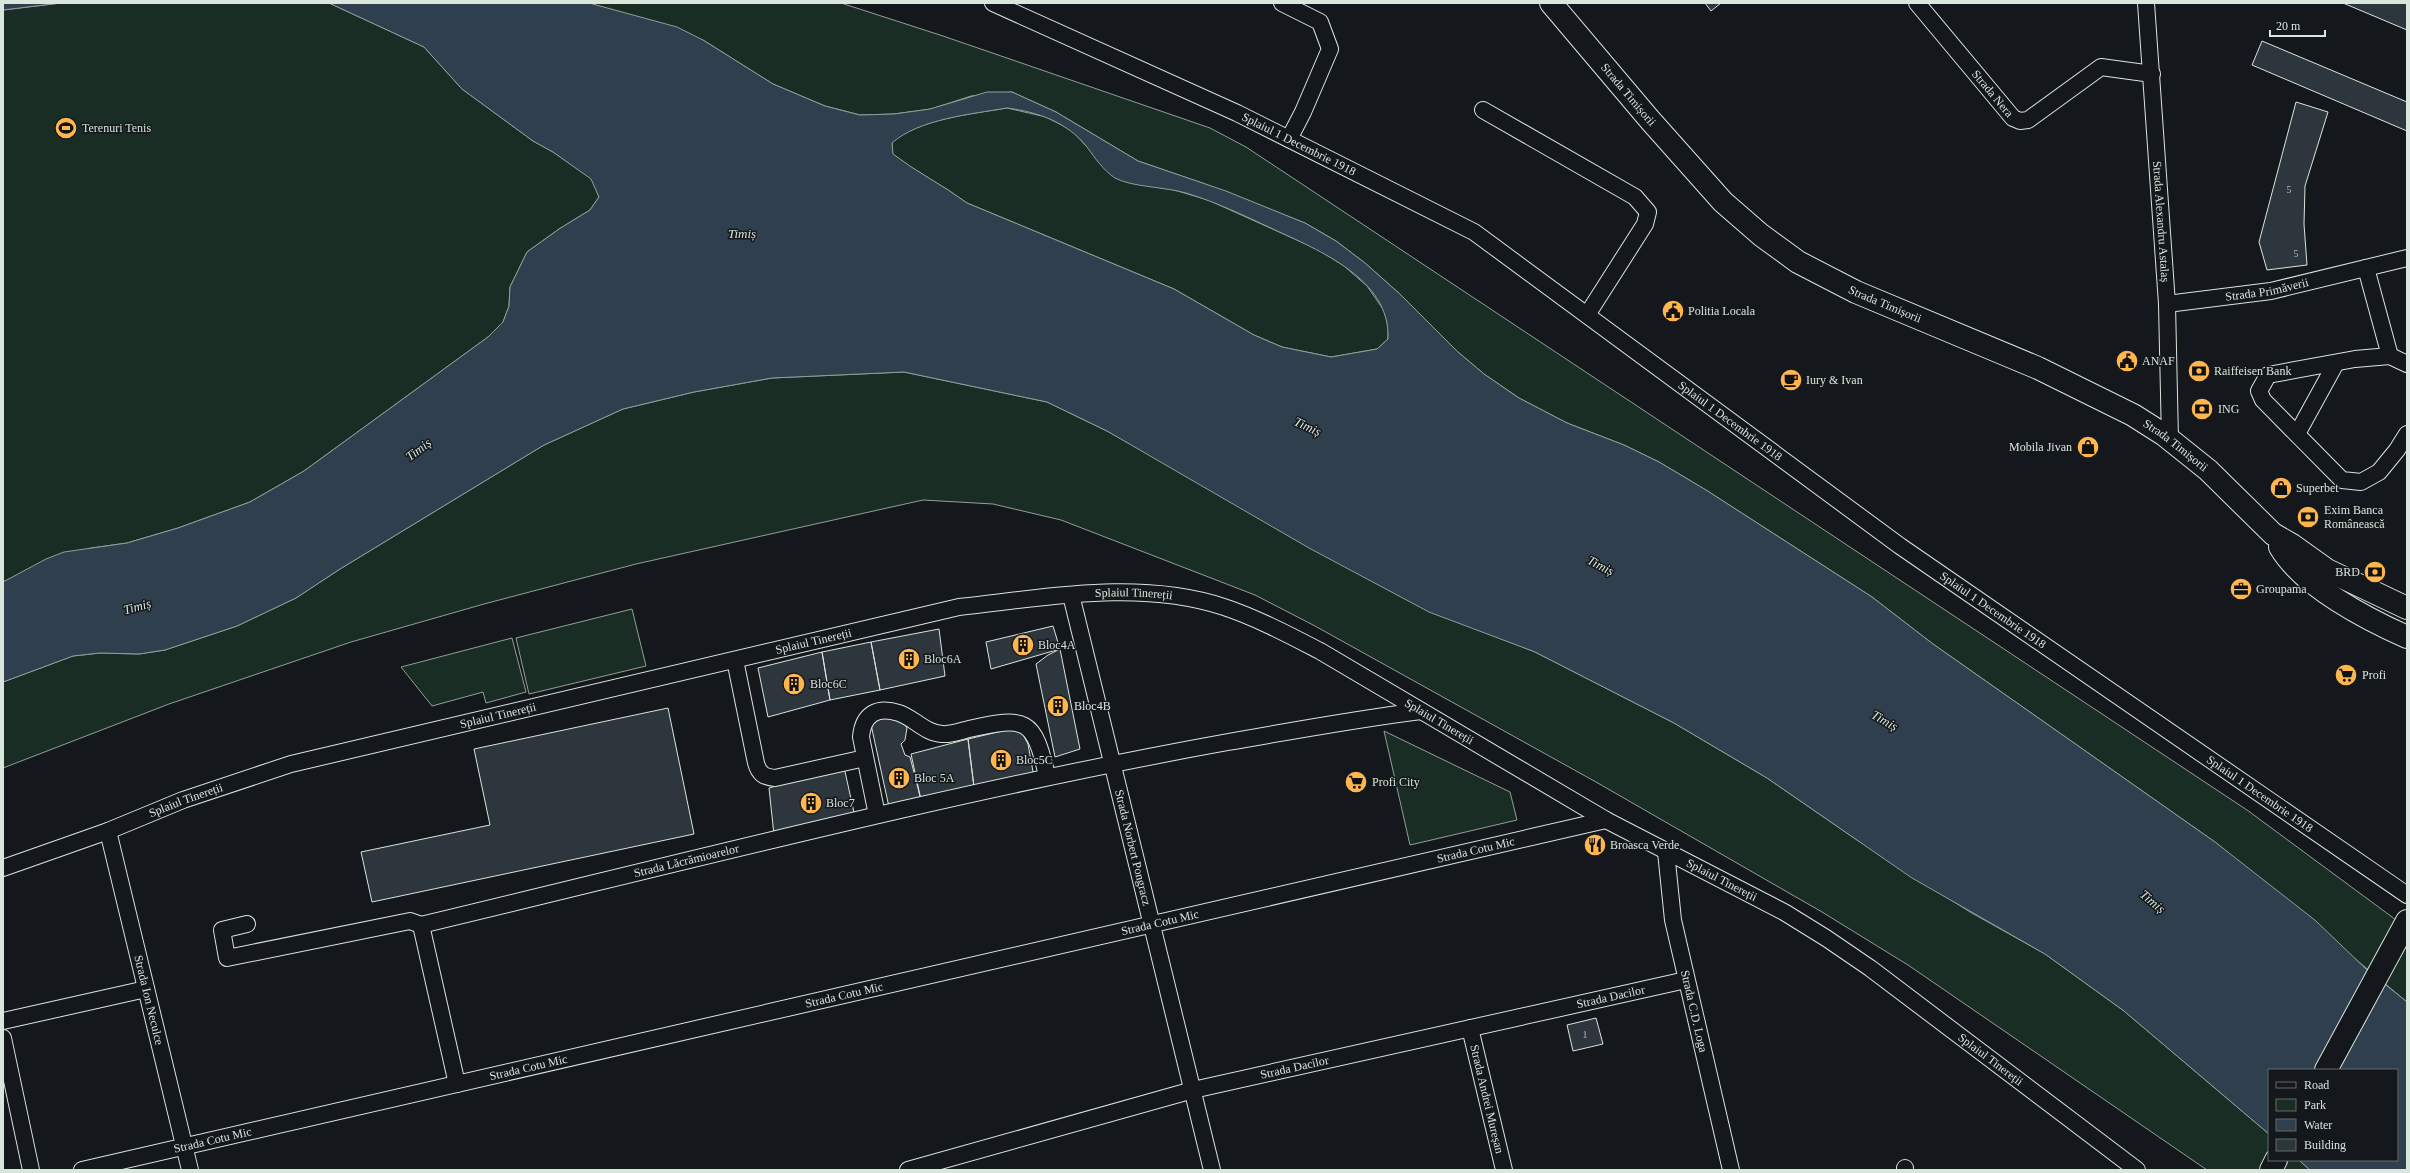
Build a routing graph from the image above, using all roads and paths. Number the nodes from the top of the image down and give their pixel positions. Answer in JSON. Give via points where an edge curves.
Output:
{"nodes":[{"id":1,"x":993,"y":3,"type":"edge"},
{"id":2,"x":1282,"y":3,"type":"edge"},
{"id":3,"x":1552,"y":3,"type":"edge"},
{"id":4,"x":1917,"y":3,"type":"edge"},
{"id":5,"x":2146,"y":3,"type":"edge"},
{"id":6,"x":2152,"y":74,"type":"junction"},
{"id":7,"x":1483,"y":110,"type":"dead end"},
{"id":8,"x":1289,"y":139,"type":"junction"},
{"id":9,"x":2407,"y":258,"type":"edge"},
{"id":10,"x":2366,"y":268,"type":"junction"},
{"id":11,"x":2167,"y":304,"type":"junction"},
{"id":12,"x":1587,"y":316,"type":"junction"},
{"id":13,"x":2390,"y":356,"type":"junction"},
{"id":14,"x":2336,"y":363,"type":"junction"},
{"id":15,"x":2407,"y":364,"type":"edge"},
{"id":16,"x":2297,"y":434,"type":"junction"},
{"id":17,"x":2407,"y":434,"type":"edge"},
{"id":18,"x":2170,"y":440,"type":"junction"},
{"id":19,"x":2273,"y":534,"type":"junction"},
{"id":20,"x":1071,"y":595,"type":"junction"},
{"id":21,"x":2407,"y":608,"type":"edge"},
{"id":22,"x":2407,"y":637,"type":"edge"},
{"id":23,"x":735,"y":660,"type":"junction"},
{"id":24,"x":1421,"y":711,"type":"junction"},
{"id":25,"x":865,"y":758,"type":"junction"},
{"id":26,"x":1112,"y":763,"type":"junction"},
{"id":27,"x":1047,"y":776,"type":"junction"},
{"id":28,"x":877,"y":815,"type":"junction"},
{"id":29,"x":1606,"y":820,"type":"junction"},
{"id":30,"x":108,"y":831,"type":"junction"},
{"id":31,"x":1666,"y":852,"type":"junction"},
{"id":32,"x":3,"y":868,"type":"edge"},
{"id":33,"x":2407,"y":895,"type":"edge"},
{"id":34,"x":247,"y":924,"type":"dead end"},
{"id":35,"x":420,"y":925,"type":"junction"},
{"id":36,"x":1152,"y":925,"type":"junction"},
{"id":37,"x":2404,"y":925,"type":"edge"},
{"id":38,"x":1686,"y":980,"type":"junction"},
{"id":39,"x":146,"y":989,"type":"junction"},
{"id":40,"x":3,"y":1021,"type":"edge"},
{"id":41,"x":1470,"y":1028,"type":"junction"},
{"id":42,"x":3,"y":1038,"type":"edge"},
{"id":43,"x":2327,"y":1069,"type":"edge"},
{"id":44,"x":457,"y":1084,"type":"junction"},
{"id":45,"x":1193,"y":1090,"type":"junction"},
{"id":46,"x":184,"y":1147,"type":"junction"},
{"id":47,"x":2276,"y":1161,"type":"edge"},
{"id":48,"x":31,"y":1170,"type":"edge"},
{"id":49,"x":82,"y":1170,"type":"edge"},
{"id":50,"x":190,"y":1170,"type":"edge"},
{"id":51,"x":908,"y":1170,"type":"edge"},
{"id":52,"x":1212,"y":1170,"type":"edge"},
{"id":53,"x":1504,"y":1170,"type":"edge"},
{"id":54,"x":1731,"y":1170,"type":"edge"},
{"id":55,"x":2136,"y":1170,"type":"edge"},
{"id":56,"x":2271,"y":1170,"type":"edge"}],
"edges":[{"from":1,"to":8,"type":"street","name":"Splaiul 1 Decembrie 1918"},
{"from":2,"to":8,"type":"street","via":[[1320,22],[1330,49]]},
{"from":3,"to":18,"type":"main road","name":"Strada Timișorii","via":[[1650,120],[1724,202],[1761,235],[1798,262],[1856,292],[2038,368],[2133,415]]},
{"from":4,"to":6,"type":"street","name":"Strada Nera","via":[[2013,118],[2020,121],[2028,120],[2101,67]]},
{"from":5,"to":6,"type":"street","name":"Strada Alexandru Astalaș"},
{"from":6,"to":11,"type":"street","name":"Strada Alexandru Astalaș"},
{"from":7,"to":12,"type":"street","via":[[1635,197],[1648,212],[1645,224]]},
{"from":8,"to":12,"type":"street","name":"Splaiul 1 Decembrie 1918","via":[[1474,232]]},
{"from":9,"to":10,"type":"street","name":"Strada Primăverii"},
{"from":10,"to":11,"type":"street","name":"Strada Primăverii","via":[[2271,291]]},
{"from":10,"to":13,"type":"street"},
{"from":11,"to":18,"type":"street","name":"Strada Alexandru Astalaș"},
{"from":12,"to":33,"type":"street","name":"Splaiul 1 Decembrie 1918","via":[[1900,546]]},
{"from":13,"to":14,"type":"street","via":[[2355,358]]},
{"from":13,"to":15,"type":"street"},
{"from":14,"to":16,"type":"street"},
{"from":14,"to":16,"type":"street","via":[[2268,375],[2259,391],[2263,400]]},
{"from":16,"to":17,"type":"street","via":[[2342,480],[2362,482],[2379,472]]},
{"from":18,"to":19,"type":"main road","name":"Strada Timișorii","via":[[2208,470]]},
{"from":19,"to":21,"type":"main road","name":"Strada Timișorii","via":[[2292,544],[2327,570]]},
{"from":19,"to":22,"type":"main road","name":"Strada Timișorii","via":[[2285,556],[2323,591]]},
{"from":20,"to":23,"type":"street","name":"Splaiul Tinereții","via":[[959,607]]},
{"from":20,"to":24,"type":"street","name":"Splaiul Tinereții","via":[[1118,593],[1170,596],[1223,607],[1272,627],[1320,651]]},
{"from":20,"to":26,"type":"street","name":"Strada Norbert Pongracz"},
{"from":23,"to":25,"type":"street","via":[[758,772],[766,777],[775,778]]},
{"from":23,"to":30,"type":"street","name":"Splaiul Tinereții","via":[[291,764],[183,800]]},
{"from":24,"to":26,"type":"street","name":"Strada Lăcrămioarelor","via":[[1365,718]]},
{"from":24,"to":29,"type":"street","name":"Splaiul Tinereții"},
{"from":25,"to":27,"type":"street","via":[[861,737],[862,725],[871,714],[884,711],[900,714],[930,732],[944,735],[1003,721],[1019,722],[1032,730],[1041,751]]},
{"from":25,"to":28,"type":"street"},
{"from":26,"to":27,"type":"street","name":"Strada Lăcrămioarelor"},
{"from":26,"to":36,"type":"street","name":"Strada Norbert Pongracz"},
{"from":27,"to":28,"type":"street","name":"Strada Lăcrămioarelor"},
{"from":28,"to":35,"type":"street","name":"Strada Lăcrămioarelor"},
{"from":29,"to":31,"type":"street","name":"Splaiul Tinereții"},
{"from":29,"to":36,"type":"street","name":"Strada Cotu Mic"},
{"from":30,"to":32,"type":"street","name":"Splaiul Tinereții"},
{"from":30,"to":39,"type":"street","name":"Strada Ion Neculce"},
{"from":31,"to":38,"type":"street","name":"Strada C.D. Loga","via":[[1673,920]]},
{"from":31,"to":55,"type":"street","name":"Splaiul Tinereții","via":[[1784,912],[1850,954]]},
{"from":34,"to":35,"type":"street","via":[[222,930],[228,958],[410,921]]},
{"from":35,"to":44,"type":"street"},
{"from":36,"to":44,"type":"street","name":"Strada Cotu Mic"},
{"from":36,"to":45,"type":"street","name":"Strada Norbert Pongracz"},
{"from":37,"to":43,"type":"main road"},
{"from":38,"to":41,"type":"street","name":"Strada Dacilor"},
{"from":38,"to":54,"type":"street","name":"Strada C.D. Loga"},
{"from":39,"to":40,"type":"street"},
{"from":39,"to":46,"type":"street","name":"Strada Ion Neculce"},
{"from":41,"to":45,"type":"street","name":"Strada Dacilor"},
{"from":41,"to":53,"type":"street","name":"Strada Andrei Mureșan"},
{"from":42,"to":48,"type":"street"},
{"from":44,"to":46,"type":"street","name":"Strada Cotu Mic"},
{"from":45,"to":51,"type":"street","name":"Strada Dacilor"},
{"from":45,"to":52,"type":"street","name":"Strada Norbert Pongracz"},
{"from":46,"to":49,"type":"street","name":"Strada Cotu Mic"},
{"from":46,"to":50,"type":"street","name":"Strada Ion Neculce"},
{"from":47,"to":56,"type":"main road"}]}
